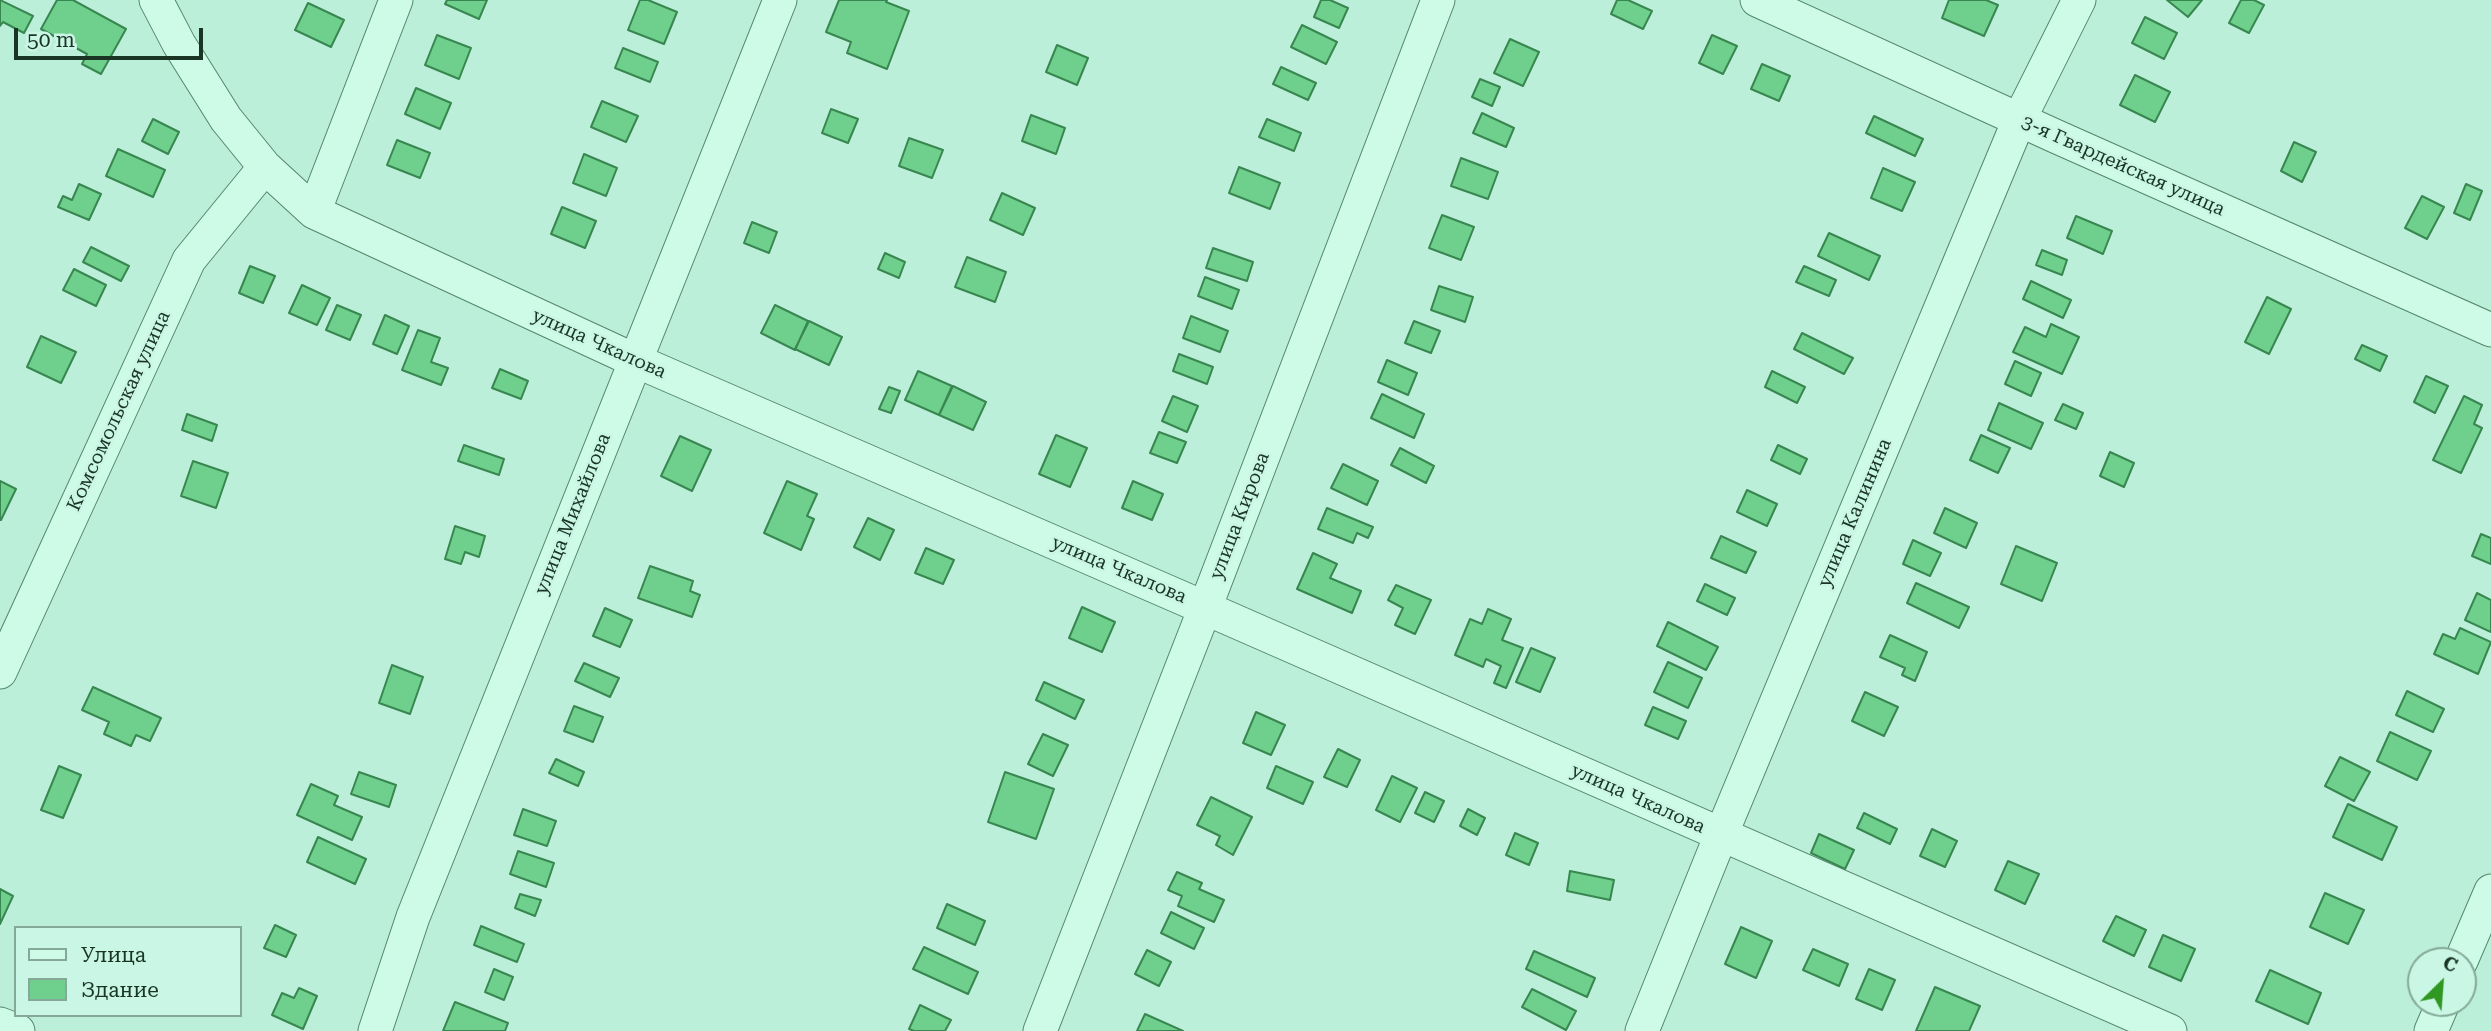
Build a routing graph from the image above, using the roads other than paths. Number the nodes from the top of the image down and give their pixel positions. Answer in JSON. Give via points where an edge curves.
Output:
{"nodes":[{"id":1,"x":156,"y":0,"type":"edge"},
{"id":2,"x":396,"y":0,"type":"edge"},
{"id":3,"x":780,"y":0,"type":"edge"},
{"id":4,"x":1437,"y":0,"type":"edge"},
{"id":5,"x":1757,"y":0,"type":"edge"},
{"id":6,"x":2079,"y":0,"type":"edge"},
{"id":7,"x":2020,"y":120,"type":"junction"},
{"id":8,"x":265,"y":167,"type":"junction"},
{"id":9,"x":314,"y":212,"type":"junction"},
{"id":10,"x":2491,"y":330,"type":"edge"},
{"id":11,"x":634,"y":360,"type":"junction"},
{"id":12,"x":1205,"y":608,"type":"junction"},
{"id":13,"x":0,"y":672,"type":"edge"},
{"id":14,"x":1721,"y":835,"type":"junction"},
{"id":15,"x":2491,"y":891,"type":"edge"},
{"id":16,"x":2467,"y":947,"type":"edge"},
{"id":17,"x":0,"y":1024,"type":"edge"},
{"id":18,"x":18,"y":1031,"type":"edge"},
{"id":19,"x":375,"y":1031,"type":"edge"},
{"id":20,"x":1040,"y":1031,"type":"edge"},
{"id":21,"x":1642,"y":1031,"type":"edge"},
{"id":22,"x":2170,"y":1031,"type":"edge"}],
"edges":[{"from":1,"to":8,"type":"street","name":"улица Чкалова","via":[[226,119]]},
{"from":2,"to":9,"type":"street"},
{"from":3,"to":11,"type":"street","name":"улица Михайлова"},
{"from":4,"to":12,"type":"street","name":"улица Кирова"},
{"from":5,"to":7,"type":"street","name":"3-я Гвардейская улица"},
{"from":6,"to":7,"type":"street","name":"улица Калинина"},
{"from":7,"to":10,"type":"street","name":"3-я Гвардейская улица"},
{"from":7,"to":14,"type":"street","name":"улица Калинина"},
{"from":8,"to":9,"type":"street","name":"улица Чкалова"},
{"from":8,"to":13,"type":"street","name":"Комсомольская улица","via":[[188,260]]},
{"from":9,"to":11,"type":"street","name":"улица Чкалова"},
{"from":11,"to":12,"type":"street","name":"улица Чкалова"},
{"from":11,"to":19,"type":"street","name":"улица Михайлова","via":[[413,917]]},
{"from":12,"to":14,"type":"street","name":"улица Чкалова"},
{"from":12,"to":20,"type":"street","name":"улица Кирова"},
{"from":14,"to":21,"type":"street","name":"улица Калинина"},
{"from":14,"to":22,"type":"street","name":"улица Чкалова"},
{"from":15,"to":16,"type":"street"},
{"from":17,"to":18,"type":"street"}]}
